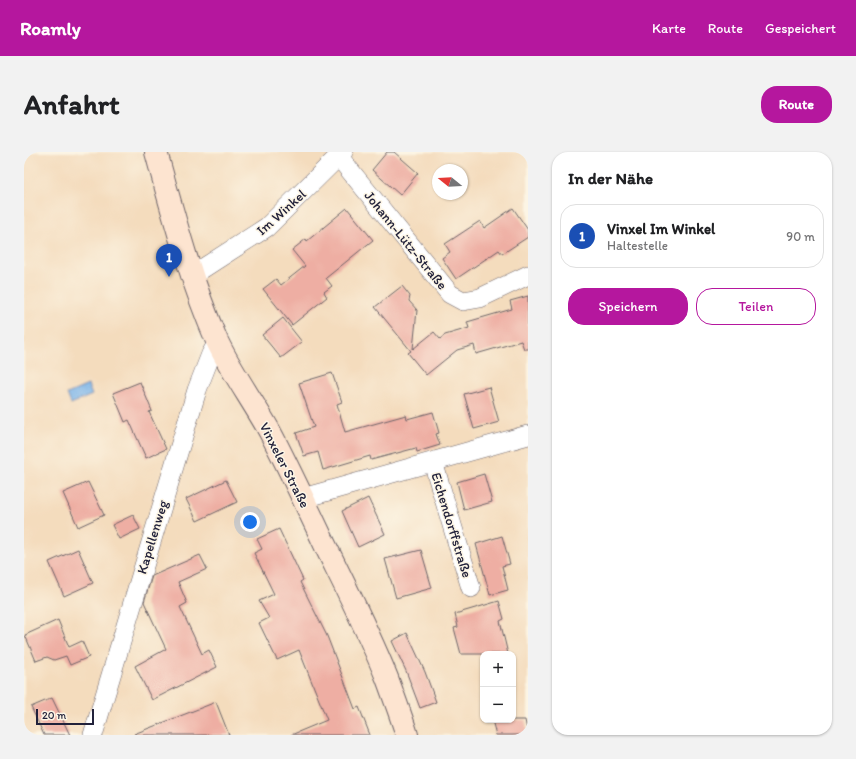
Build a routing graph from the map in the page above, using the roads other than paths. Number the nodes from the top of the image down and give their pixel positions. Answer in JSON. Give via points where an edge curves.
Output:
{"nodes":[{"id":1,"x":156,"y":152,"type":"edge"},
{"id":2,"x":341,"y":155,"type":"edge"},
{"id":3,"x":528,"y":275,"type":"edge"},
{"id":4,"x":191,"y":276,"type":"junction"},
{"id":5,"x":218,"y":342,"type":"junction"},
{"id":6,"x":528,"y":436,"type":"edge"},
{"id":7,"x":433,"y":462,"type":"junction"},
{"id":8,"x":303,"y":498,"type":"junction"},
{"id":9,"x":471,"y":588,"type":"dead end"},
{"id":10,"x":93,"y":735,"type":"edge"},
{"id":11,"x":408,"y":735,"type":"edge"}],
"edges":[{"from":1,"to":4,"type":"main road","name":"Vinxeler Straße"},
{"from":2,"to":3,"type":"street","name":"Johann-Lütz-Straße","via":[[450,294],[463,301],[480,298]]},
{"from":2,"to":4,"type":"street","name":"Im Winkel","via":[[267,227]]},
{"from":4,"to":5,"type":"main road","name":"Vinxeler Straße"},
{"from":5,"to":8,"type":"main road","name":"Vinxeler Straße","via":[[269,431]]},
{"from":5,"to":10,"type":"street","name":"Kapellenweg","via":[[197,390]]},
{"from":6,"to":7,"type":"street","name":"Eichendorffstraße"},
{"from":7,"to":8,"type":"street","name":"Eichendorffstraße"},
{"from":7,"to":9,"type":"street","name":"Eichendorffstraße"},
{"from":8,"to":11,"type":"main road","name":"Vinxeler Straße","via":[[387,677]]}]}
